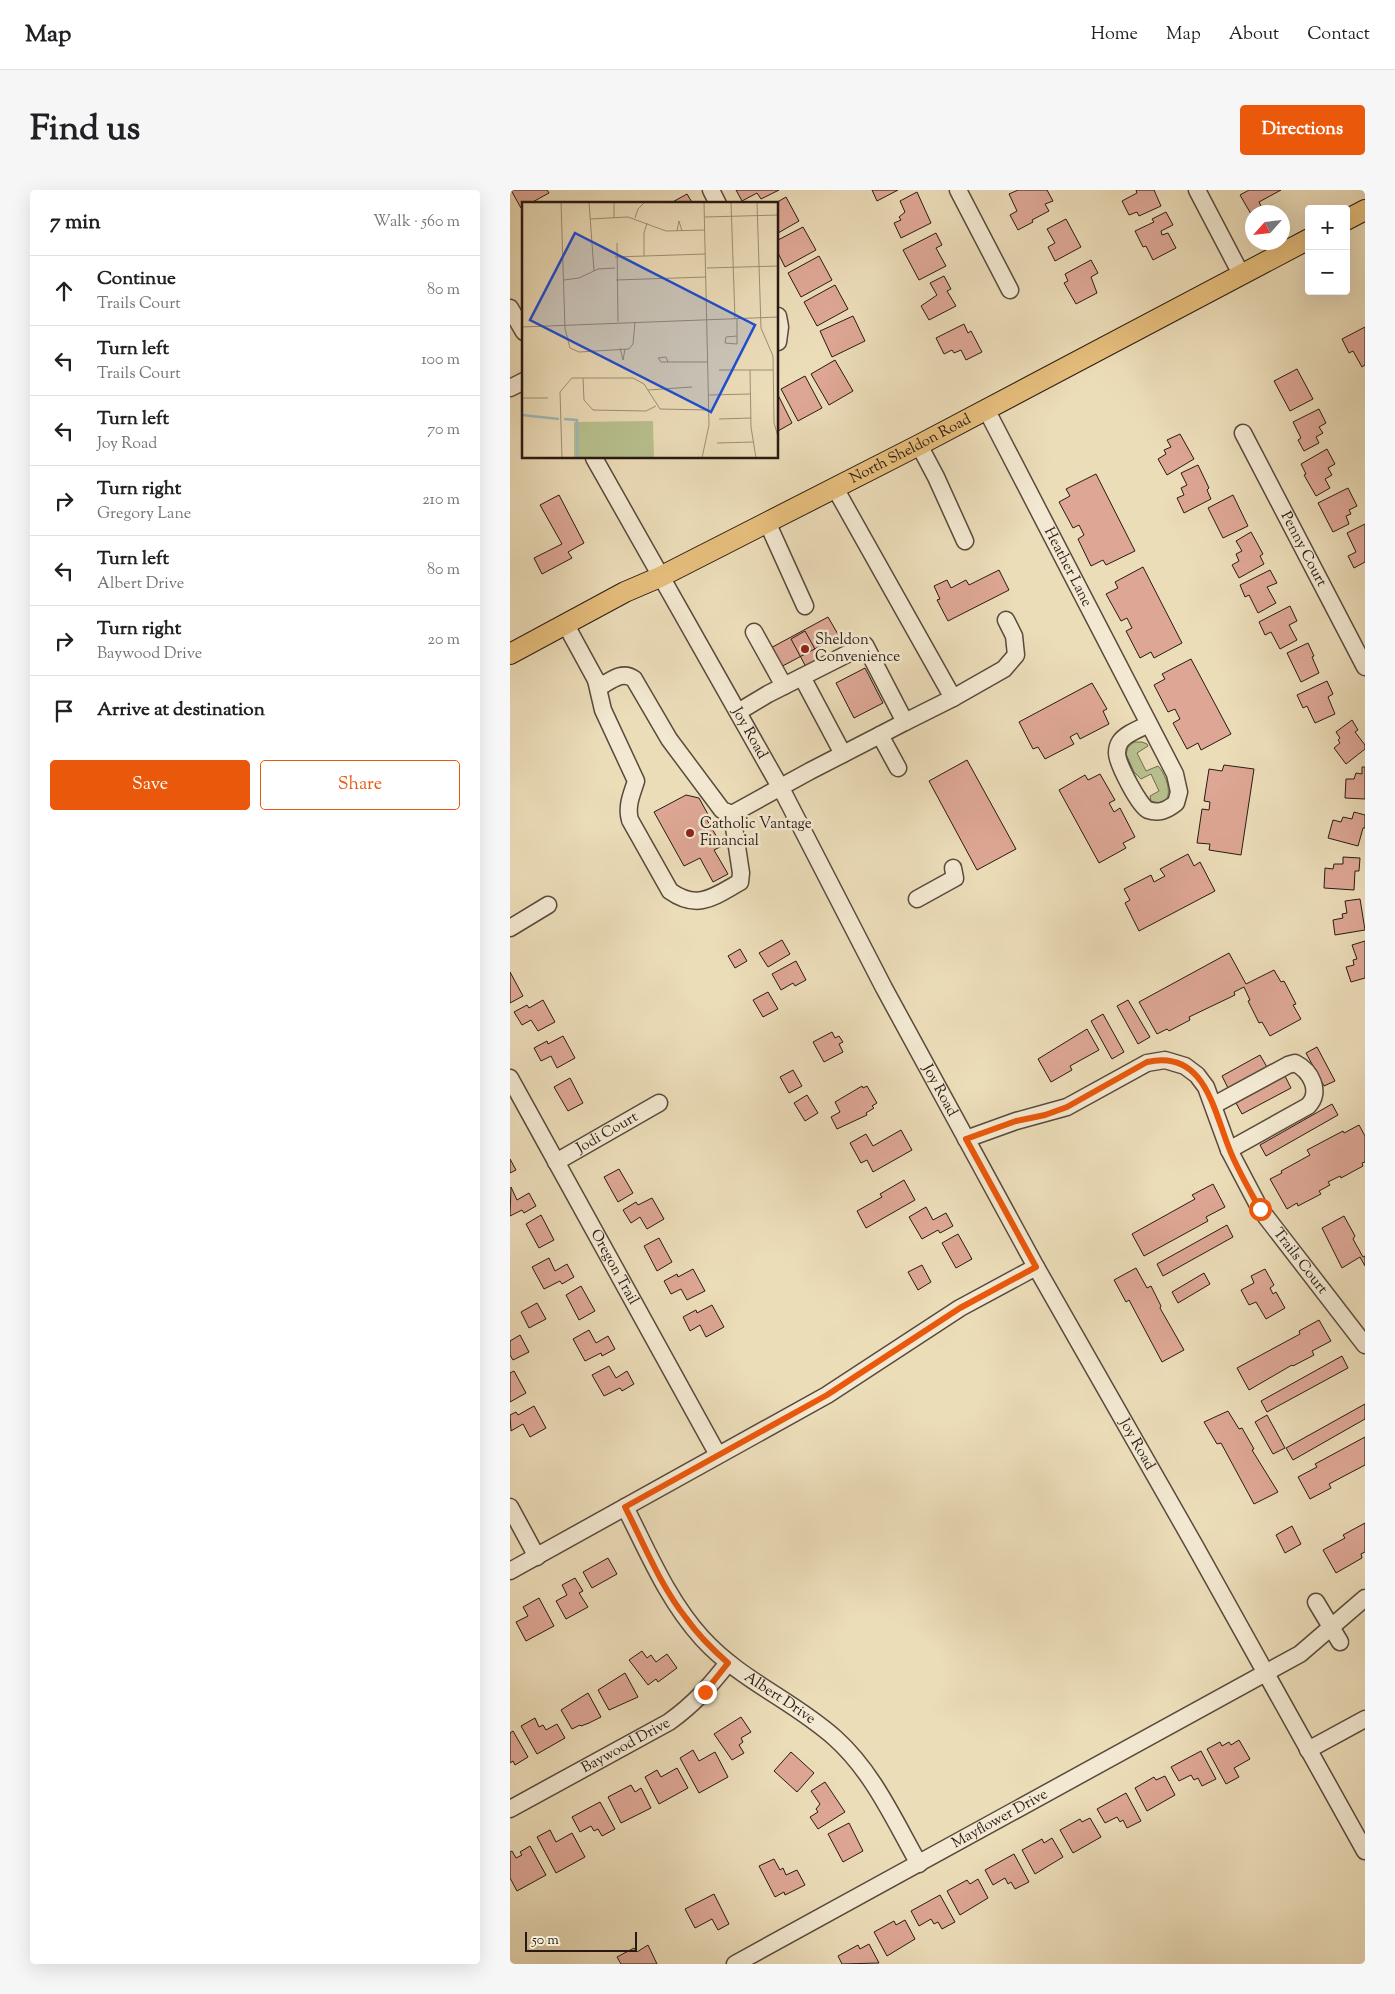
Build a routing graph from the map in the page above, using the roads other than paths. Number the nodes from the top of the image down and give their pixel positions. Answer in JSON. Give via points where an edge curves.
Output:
{"nodes":[{"id":1,"x":712,"y":190,"type":"edge"},
{"id":2,"x":958,"y":190,"type":"edge"},
{"id":3,"x":1196,"y":190,"type":"edge"},
{"id":4,"x":717,"y":202,"type":"edge"},
{"id":5,"x":1305,"y":241,"type":"edge"},
{"id":6,"x":1241,"y":274,"type":"junction"},
{"id":7,"x":1010,"y":290,"type":"dead end"},
{"id":8,"x":510,"y":308,"type":"edge"},
{"id":9,"x":779,"y":322,"type":"edge"},
{"id":10,"x":522,"y":329,"type":"edge"},
{"id":11,"x":779,"y":334,"type":"edge"},
{"id":12,"x":522,"y":382,"type":"edge"},
{"id":13,"x":510,"y":388,"type":"edge"},
{"id":14,"x":986,"y":409,"type":"junction"},
{"id":15,"x":1243,"y":433,"type":"dead end"},
{"id":16,"x":918,"y":445,"type":"junction"},
{"id":17,"x":595,"y":459,"type":"edge"},
{"id":18,"x":835,"y":488,"type":"junction"},
{"id":19,"x":767,"y":522,"type":"junction"},
{"id":20,"x":965,"y":541,"type":"dead end"},
{"id":21,"x":660,"y":577,"type":"junction"},
{"id":22,"x":805,"y":606,"type":"dead end"},
{"id":23,"x":1006,"y":620,"type":"dead end"},
{"id":24,"x":566,"y":625,"type":"junction"},
{"id":25,"x":754,"y":632,"type":"dead end"},
{"id":26,"x":510,"y":654,"type":"edge"},
{"id":27,"x":1365,"y":666,"type":"edge"},
{"id":28,"x":802,"y":677,"type":"junction"},
{"id":29,"x":596,"y":680,"type":"junction"},
{"id":30,"x":784,"y":686,"type":"junction"},
{"id":31,"x":953,"y":698,"type":"junction"},
{"id":32,"x":738,"y":712,"type":"junction"},
{"id":33,"x":905,"y":722,"type":"junction"},
{"id":34,"x":1149,"y":724,"type":"junction"},
{"id":35,"x":880,"y":735,"type":"junction"},
{"id":36,"x":843,"y":754,"type":"junction"},
{"id":37,"x":898,"y":768,"type":"dead end"},
{"id":38,"x":780,"y":787,"type":"junction"},
{"id":39,"x":732,"y":814,"type":"junction"},
{"id":40,"x":953,"y":868,"type":"dead end"},
{"id":41,"x":917,"y":899,"type":"dead end"},
{"id":42,"x":548,"y":906,"type":"dead end"},
{"id":43,"x":510,"y":928,"type":"edge"},
{"id":44,"x":510,"y":1078,"type":"edge"},
{"id":45,"x":659,"y":1103,"type":"dead end"},
{"id":46,"x":1214,"y":1105,"type":"junction"},
{"id":47,"x":966,"y":1139,"type":"junction"},
{"id":48,"x":1229,"y":1150,"type":"junction"},
{"id":49,"x":556,"y":1162,"type":"junction"},
{"id":50,"x":1036,"y":1267,"type":"junction"},
{"id":51,"x":1360,"y":1328,"type":"edge"},
{"id":52,"x":1365,"y":1345,"type":"edge"},
{"id":53,"x":718,"y":1455,"type":"junction"},
{"id":54,"x":510,"y":1507,"type":"edge"},
{"id":55,"x":625,"y":1507,"type":"junction"},
{"id":56,"x":537,"y":1556,"type":"junction"},
{"id":57,"x":510,"y":1570,"type":"edge"},
{"id":58,"x":1365,"y":1598,"type":"edge"},
{"id":59,"x":1316,"y":1602,"type":"dead end"},
{"id":60,"x":1331,"y":1627,"type":"junction"},
{"id":61,"x":1340,"y":1642,"type":"dead end"},
{"id":62,"x":728,"y":1663,"type":"junction"},
{"id":63,"x":1265,"y":1672,"type":"junction"},
{"id":64,"x":1365,"y":1719,"type":"edge"},
{"id":65,"x":1308,"y":1750,"type":"junction"},
{"id":66,"x":510,"y":1809,"type":"edge"},
{"id":67,"x":1365,"y":1851,"type":"edge"},
{"id":68,"x":919,"y":1864,"type":"junction"},
{"id":69,"x":735,"y":1964,"type":"edge"}],
"edges":[{"from":1,"to":4,"type":"street"},
{"from":2,"to":7,"type":"street"},
{"from":3,"to":6,"type":"street"},
{"from":5,"to":6,"type":"main road","name":"North Sheldon Road"},
{"from":6,"to":14,"type":"main road","name":"North Sheldon Road"},
{"from":8,"to":10,"type":"street"},
{"from":9,"to":11,"type":"street"},
{"from":12,"to":13,"type":"street"},
{"from":14,"to":16,"type":"main road","name":"North Sheldon Road"},
{"from":14,"to":34,"type":"street","name":"Heather Lane"},
{"from":15,"to":27,"type":"street","name":"Penny Court"},
{"from":16,"to":18,"type":"main road","name":"North Sheldon Road"},
{"from":16,"to":20,"type":"street"},
{"from":17,"to":21,"type":"street","name":"Joy Road"},
{"from":18,"to":19,"type":"main road","name":"North Sheldon Road"},
{"from":18,"to":31,"type":"street"},
{"from":19,"to":21,"type":"main road","name":"North Sheldon Road"},
{"from":19,"to":22,"type":"street"},
{"from":21,"to":24,"type":"main road","name":"North Sheldon Road","via":[[625,592]]},
{"from":21,"to":32,"type":"street","name":"Joy Road"},
{"from":23,"to":31,"type":"street","via":[[1014,636],[1016,655],[1004,669]]},
{"from":24,"to":26,"type":"main road","name":"North Sheldon Road"},
{"from":24,"to":29,"type":"street"},
{"from":25,"to":30,"type":"street"},
{"from":28,"to":30,"type":"street"},
{"from":28,"to":33,"type":"street","via":[[865,644]]},
{"from":28,"to":36,"type":"street"},
{"from":29,"to":39,"type":"street","via":[[603,685],[619,676],[634,678],[668,739],[722,810]]},
{"from":29,"to":39,"type":"street","via":[[602,710],[636,781],[628,812],[630,820],[670,891],[700,902],[740,882]]},
{"from":30,"to":32,"type":"street"},
{"from":31,"to":33,"type":"street"},
{"from":32,"to":38,"type":"street","name":"Joy Road"},
{"from":33,"to":35,"type":"street"},
{"from":34,"to":34,"type":"street","name":"Heather Lane","via":[[1175,774],[1179,792],[1176,804],[1156,812],[1146,809],[1140,801],[1116,751],[1121,740]]},
{"from":35,"to":36,"type":"street"},
{"from":35,"to":37,"type":"street"},
{"from":36,"to":38,"type":"street"},
{"from":38,"to":39,"type":"street"},
{"from":38,"to":47,"type":"street","name":"Joy Road"},
{"from":40,"to":41,"type":"street","via":[[955,878]]},
{"from":42,"to":43,"type":"street"},
{"from":44,"to":49,"type":"street","name":"Oregon Trail"},
{"from":45,"to":49,"type":"street","name":"Jodi Court"},
{"from":46,"to":47,"type":"street","name":"Trails Court","via":[[1197,1075],[1185,1066],[1156,1060],[1136,1067],[1067,1107]]},
{"from":46,"to":48,"type":"street","name":"Trails Court"},
{"from":46,"to":48,"type":"street","via":[[1288,1064],[1302,1067],[1312,1080],[1314,1100],[1308,1106]]},
{"from":47,"to":50,"type":"street","name":"Joy Road"},
{"from":48,"to":51,"type":"street","name":"Trails Court","via":[[1260,1209]]},
{"from":49,"to":53,"type":"street","name":"Oregon Trail"},
{"from":50,"to":53,"type":"street","via":[[960,1308],[827,1395]]},
{"from":50,"to":63,"type":"street","name":"Joy Road"},
{"from":51,"to":52,"type":"street","name":"Trails Court"},
{"from":53,"to":55,"type":"street"},
{"from":54,"to":56,"type":"street"},
{"from":55,"to":56,"type":"street"},
{"from":55,"to":62,"type":"street","name":"Albert Drive","via":[[685,1617],[700,1637]]},
{"from":56,"to":57,"type":"street"},
{"from":58,"to":60,"type":"street"},
{"from":59,"to":60,"type":"street"},
{"from":60,"to":61,"type":"street"},
{"from":60,"to":63,"type":"street","via":[[1300,1654]]},
{"from":62,"to":66,"type":"street","name":"Baywood Drive","via":[[691,1706],[669,1722]]},
{"from":62,"to":68,"type":"street","name":"Albert Drive","via":[[821,1726],[849,1752],[876,1787]]},
{"from":63,"to":65,"type":"street","name":"Joy Road"},
{"from":63,"to":68,"type":"street","name":"Mayflower Drive"},
{"from":64,"to":65,"type":"street"},
{"from":65,"to":67,"type":"street","name":"Joy Road"},
{"from":68,"to":69,"type":"street","name":"Mayflower Drive"}]}
